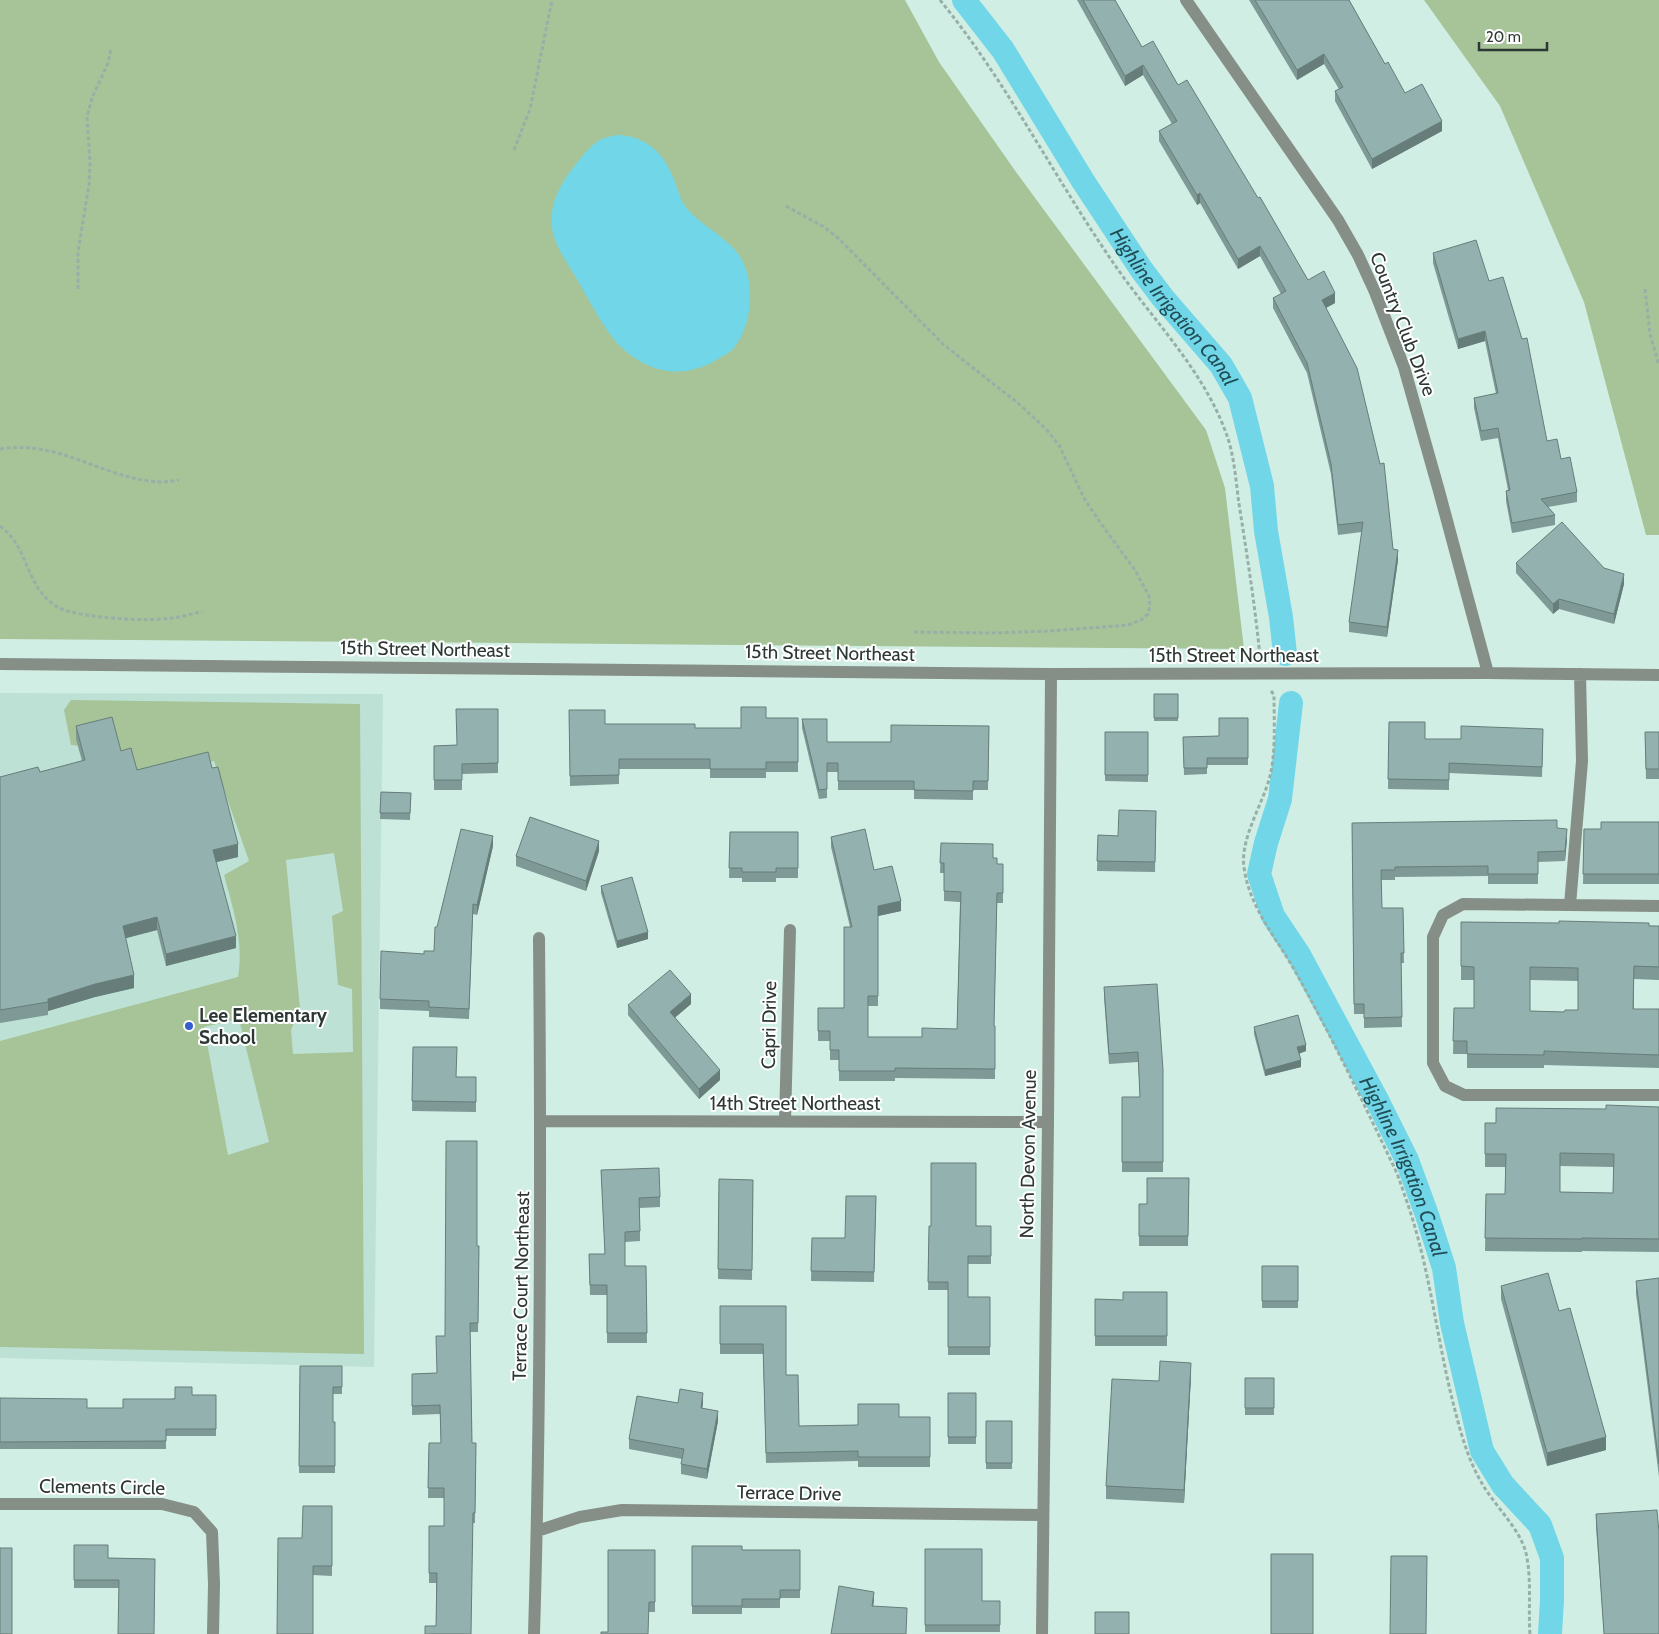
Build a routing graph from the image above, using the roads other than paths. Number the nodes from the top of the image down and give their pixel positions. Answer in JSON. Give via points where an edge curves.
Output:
{"nodes":[{"id":1,"x":1186,"y":0,"type":"edge"},
{"id":2,"x":0,"y":664,"type":"edge"},
{"id":3,"x":1488,"y":673,"type":"junction"},
{"id":4,"x":1050,"y":674,"type":"junction"},
{"id":5,"x":1580,"y":674,"type":"junction"},
{"id":6,"x":1659,"y":675,"type":"edge"},
{"id":7,"x":1570,"y":905,"type":"junction"},
{"id":8,"x":1659,"y":906,"type":"edge"},
{"id":9,"x":790,"y":930,"type":"dead end"},
{"id":10,"x":539,"y":938,"type":"dead end"},
{"id":11,"x":1659,"y":1096,"type":"edge"},
{"id":12,"x":541,"y":1121,"type":"junction"},
{"id":13,"x":785,"y":1121,"type":"junction"},
{"id":14,"x":1048,"y":1122,"type":"junction"},
{"id":15,"x":0,"y":1504,"type":"edge"},
{"id":16,"x":1042,"y":1515,"type":"junction"},
{"id":17,"x":537,"y":1531,"type":"junction"},
{"id":18,"x":213,"y":1634,"type":"edge"},
{"id":19,"x":534,"y":1634,"type":"edge"},
{"id":20,"x":1042,"y":1634,"type":"edge"}],
"edges":[{"from":1,"to":3,"type":"street","name":"Country Club Drive","via":[[1338,220],[1375,292],[1404,367]]},
{"from":2,"to":4,"type":"street","name":"15th Street Northeast"},
{"from":3,"to":4,"type":"street","name":"15th Street Northeast"},
{"from":3,"to":5,"type":"street","name":"15th Street Northeast"},
{"from":4,"to":14,"type":"street","name":"North Devon Avenue"},
{"from":5,"to":6,"type":"street","name":"15th Street Northeast"},
{"from":5,"to":7,"type":"street","via":[[1582,761]]},
{"from":7,"to":8,"type":"street"},
{"from":7,"to":11,"type":"street","via":[[1463,904],[1443,915],[1433,937],[1433,1063],[1445,1086],[1464,1094]]},
{"from":9,"to":13,"type":"street","name":"Capri Drive"},
{"from":10,"to":12,"type":"street","name":"Terrace Court Northeast"},
{"from":12,"to":13,"type":"street","name":"14th Street Northeast"},
{"from":12,"to":17,"type":"street","name":"Terrace Court Northeast"},
{"from":13,"to":14,"type":"street","name":"14th Street Northeast"},
{"from":14,"to":16,"type":"street","name":"North Devon Avenue"},
{"from":15,"to":18,"type":"street","name":"Clements Circle","via":[[162,1504],[194,1512],[212,1532]]},
{"from":16,"to":17,"type":"street","name":"Terrace Drive","via":[[622,1510],[580,1517]]},
{"from":16,"to":20,"type":"street","name":"North Devon Avenue"},
{"from":17,"to":19,"type":"street","name":"Terrace Court Northeast"}]}
